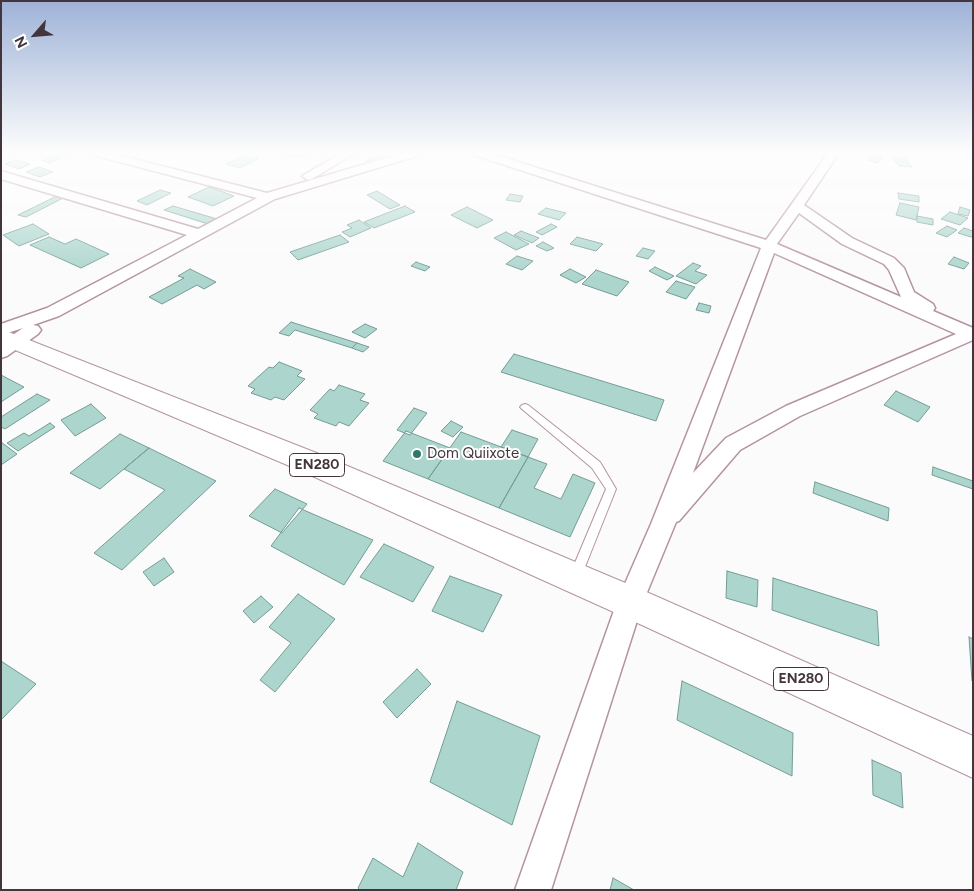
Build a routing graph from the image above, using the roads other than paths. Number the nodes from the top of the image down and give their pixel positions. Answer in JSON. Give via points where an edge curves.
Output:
{"nodes":[{"id":1,"x":67,"y":195,"type":"edge"},
{"id":2,"x":259,"y":195,"type":"edge"},
{"id":3,"x":273,"y":195,"type":"edge"},
{"id":4,"x":276,"y":195,"type":"edge"},
{"id":5,"x":608,"y":195,"type":"edge"},
{"id":6,"x":806,"y":195,"type":"edge"},
{"id":7,"x":268,"y":197,"type":"junction"},
{"id":8,"x":798,"y":206,"type":"junction"},
{"id":9,"x":199,"y":234,"type":"junction"},
{"id":10,"x":769,"y":246,"type":"junction"},
{"id":11,"x":971,"y":334,"type":"edge"},
{"id":12,"x":5,"y":340,"type":"edge"},
{"id":13,"x":526,"y":407,"type":"dead end"},
{"id":14,"x":663,"y":524,"type":"junction"},
{"id":15,"x":575,"y":578,"type":"junction"},
{"id":16,"x":630,"y":602,"type":"junction"},
{"id":17,"x":973,"y":757,"type":"edge"},
{"id":18,"x":533,"y":890,"type":"edge"}],
"edges":[{"from":1,"to":9,"type":"street"},
{"from":2,"to":7,"type":"street"},
{"from":3,"to":7,"type":"street"},
{"from":4,"to":7,"type":"street"},
{"from":5,"to":10,"type":"street"},
{"from":6,"to":8,"type":"street"},
{"from":7,"to":9,"type":"street"},
{"from":8,"to":10,"type":"street"},
{"from":8,"to":11,"type":"street","via":[[847,241],[889,261],[896,268],[907,295]]},
{"from":9,"to":12,"type":"street"},
{"from":10,"to":11,"type":"street"},
{"from":10,"to":14,"type":"street"},
{"from":11,"to":14,"type":"street","via":[[793,411],[734,444]]},
{"from":12,"to":15,"type":"main road","number":"EN280","via":[[309,462]]},
{"from":13,"to":15,"type":"lane","via":[[596,465],[611,489]]},
{"from":14,"to":16,"type":"street"},
{"from":15,"to":16,"type":"main road","number":"EN280"},
{"from":16,"to":17,"type":"main road","number":"EN280"},
{"from":16,"to":18,"type":"street"}]}
